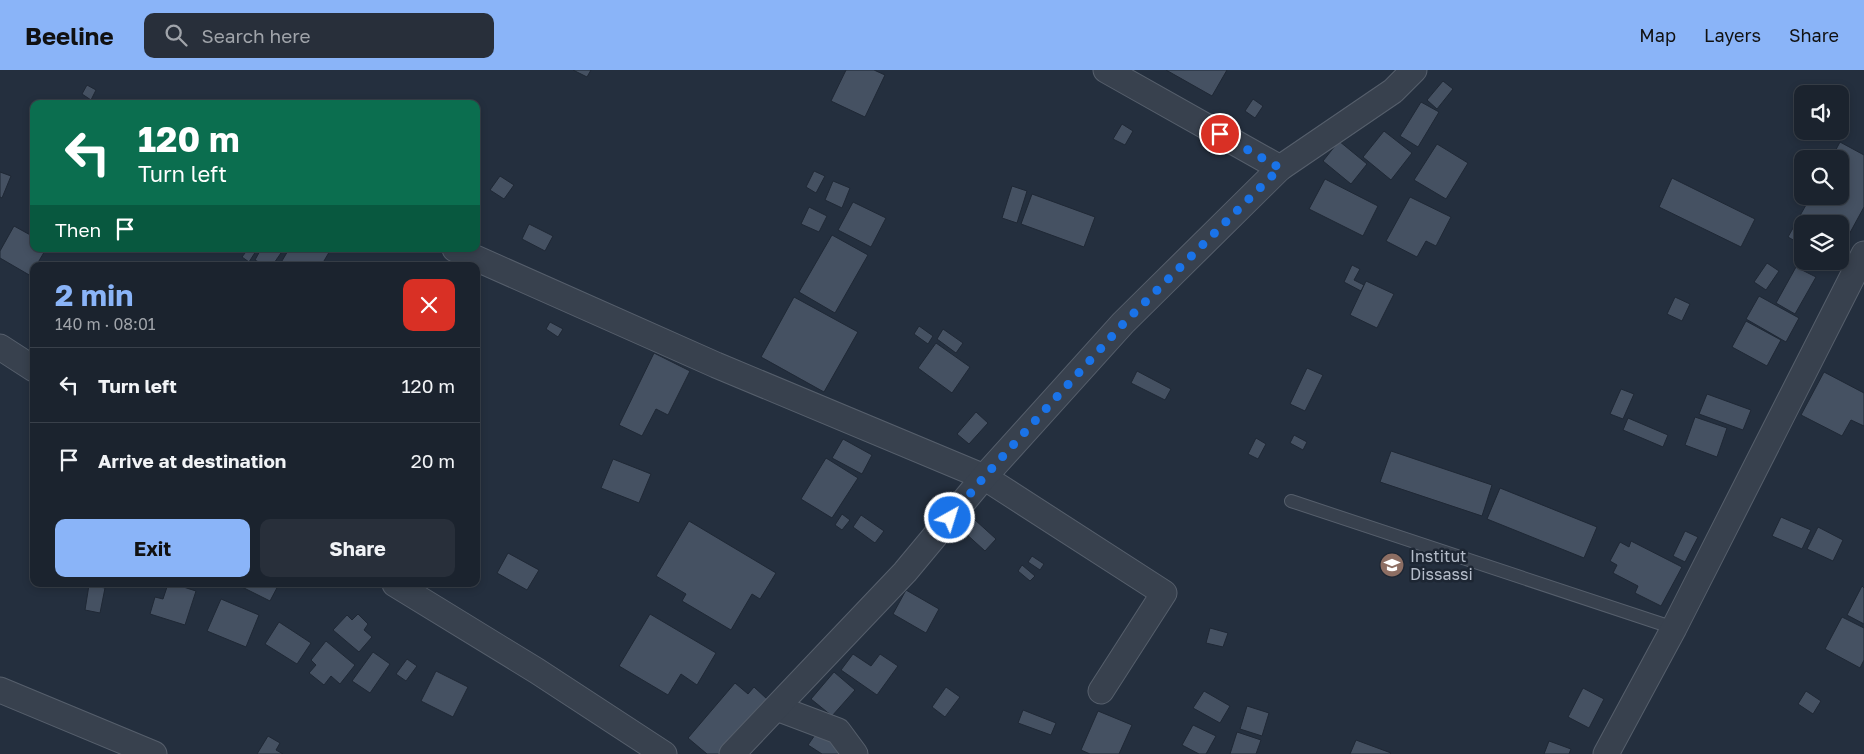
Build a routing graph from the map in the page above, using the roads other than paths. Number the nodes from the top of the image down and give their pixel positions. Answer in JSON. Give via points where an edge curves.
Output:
{"nodes":[{"id":1,"x":1106,"y":70,"type":"edge"},
{"id":2,"x":1414,"y":70,"type":"edge"},
{"id":3,"x":1280,"y":168,"type":"junction"},
{"id":4,"x":462,"y":252,"type":"edge"},
{"id":5,"x":1864,"y":254,"type":"edge"},
{"id":6,"x":0,"y":347,"type":"edge"},
{"id":7,"x":30,"y":366,"type":"edge"},
{"id":8,"x":984,"y":477,"type":"junction"},
{"id":9,"x":1291,"y":501,"type":"dead end"},
{"id":10,"x":400,"y":587,"type":"edge"},
{"id":11,"x":1674,"y":628,"type":"junction"},
{"id":12,"x":0,"y":690,"type":"edge"},
{"id":13,"x":1101,"y":691,"type":"dead end"},
{"id":14,"x":777,"y":708,"type":"junction"},
{"id":15,"x":154,"y":754,"type":"edge"},
{"id":16,"x":664,"y":754,"type":"edge"},
{"id":17,"x":732,"y":754,"type":"edge"},
{"id":18,"x":856,"y":754,"type":"edge"},
{"id":19,"x":1606,"y":754,"type":"edge"}],
"edges":[{"from":1,"to":3,"type":"street"},
{"from":2,"to":3,"type":"street","via":[[1393,91]]},
{"from":3,"to":8,"type":"street","via":[[1124,323]]},
{"from":4,"to":8,"type":"street","via":[[716,365]]},
{"from":5,"to":11,"type":"street"},
{"from":6,"to":7,"type":"street"},
{"from":8,"to":13,"type":"street","via":[[1164,593]]},
{"from":8,"to":14,"type":"street","via":[[905,572]]},
{"from":9,"to":11,"type":"lane"},
{"from":10,"to":16,"type":"street"},
{"from":11,"to":19,"type":"street"},
{"from":12,"to":15,"type":"street"},
{"from":14,"to":17,"type":"street"},
{"from":14,"to":18,"type":"street","via":[[838,731]]}]}
